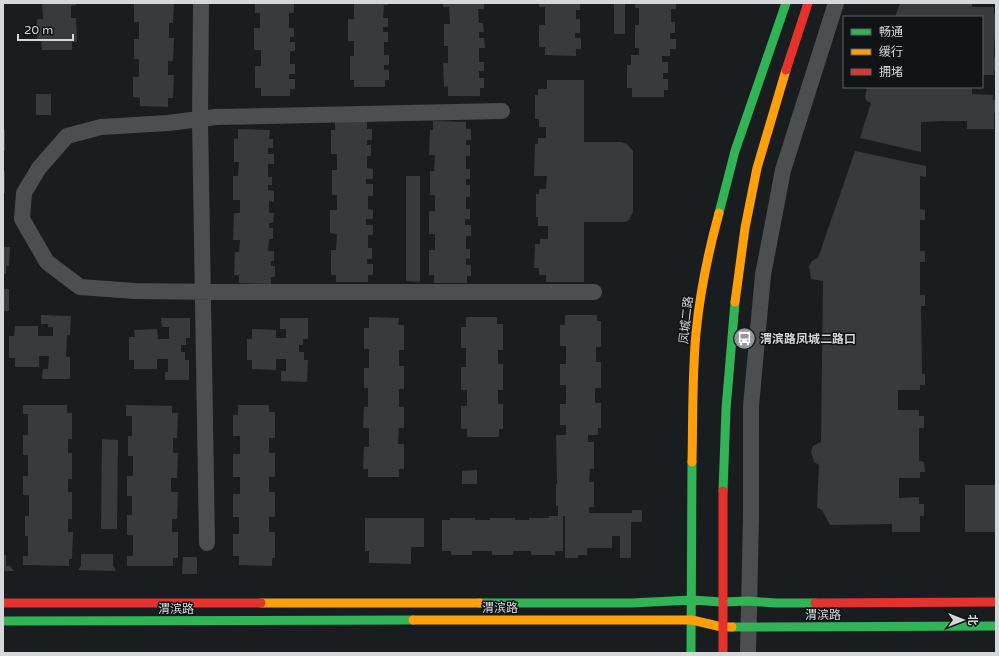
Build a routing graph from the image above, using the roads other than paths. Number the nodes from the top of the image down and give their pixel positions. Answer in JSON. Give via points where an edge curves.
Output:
{"nodes":[{"id":1,"x":201,"y":3,"type":"edge"},
{"id":2,"x":786,"y":3,"type":"edge"},
{"id":3,"x":808,"y":3,"type":"edge"},
{"id":4,"x":836,"y":3,"type":"edge"},
{"id":5,"x":502,"y":111,"type":"dead end"},
{"id":6,"x":200,"y":119,"type":"junction"},
{"id":7,"x":204,"y":292,"type":"junction"},
{"id":8,"x":594,"y":292,"type":"dead end"},
{"id":9,"x":206,"y":543,"type":"dead end"},
{"id":10,"x":692,"y":600,"type":"junction"},
{"id":11,"x":748,"y":601,"type":"junction"},
{"id":12,"x":722,"y":602,"type":"junction"},
{"id":13,"x":996,"y":602,"type":"edge"},
{"id":14,"x":3,"y":603,"type":"edge"},
{"id":15,"x":692,"y":620,"type":"junction"},
{"id":16,"x":3,"y":621,"type":"edge"},
{"id":17,"x":996,"y":626,"type":"edge"},
{"id":18,"x":722,"y":627,"type":"junction"},
{"id":19,"x":748,"y":627,"type":"junction"},
{"id":20,"x":692,"y":653,"type":"edge"},
{"id":21,"x":723,"y":653,"type":"edge"},
{"id":22,"x":748,"y":653,"type":"edge"}],
"edges":[{"from":1,"to":6,"type":"street"},
{"from":2,"to":10,"type":"street","name":"凤城二路","via":[[735,151],[707,258],[701,294],[693,378]]},
{"from":3,"to":12,"type":"street","via":[[757,167],[746,223],[728,378]]},
{"from":4,"to":11,"type":"street","via":[[783,170],[763,275],[751,406]]},
{"from":5,"to":6,"type":"street"},
{"from":6,"to":7,"type":"street"},
{"from":6,"to":7,"type":"street","via":[[101,127],[68,136],[39,168],[24,193],[22,219],[47,262],[80,287]]},
{"from":7,"to":8,"type":"street"},
{"from":7,"to":9,"type":"street"},
{"from":10,"to":12,"type":"street","name":"渭滨路"},
{"from":10,"to":14,"type":"street","name":"渭滨路","via":[[631,603]]},
{"from":10,"to":15,"type":"street","name":"凤城二路"},
{"from":11,"to":12,"type":"street","name":"渭滨路"},
{"from":11,"to":13,"type":"street","name":"渭滨路"},
{"from":11,"to":19,"type":"street"},
{"from":12,"to":18,"type":"street"},
{"from":15,"to":16,"type":"street","name":"渭滨路"},
{"from":15,"to":18,"type":"street","name":"渭滨路"},
{"from":15,"to":20,"type":"street","name":"凤城二路"},
{"from":17,"to":19,"type":"street","name":"渭滨路"},
{"from":18,"to":19,"type":"street","name":"渭滨路"},
{"from":18,"to":21,"type":"street"},
{"from":19,"to":22,"type":"street"}]}
